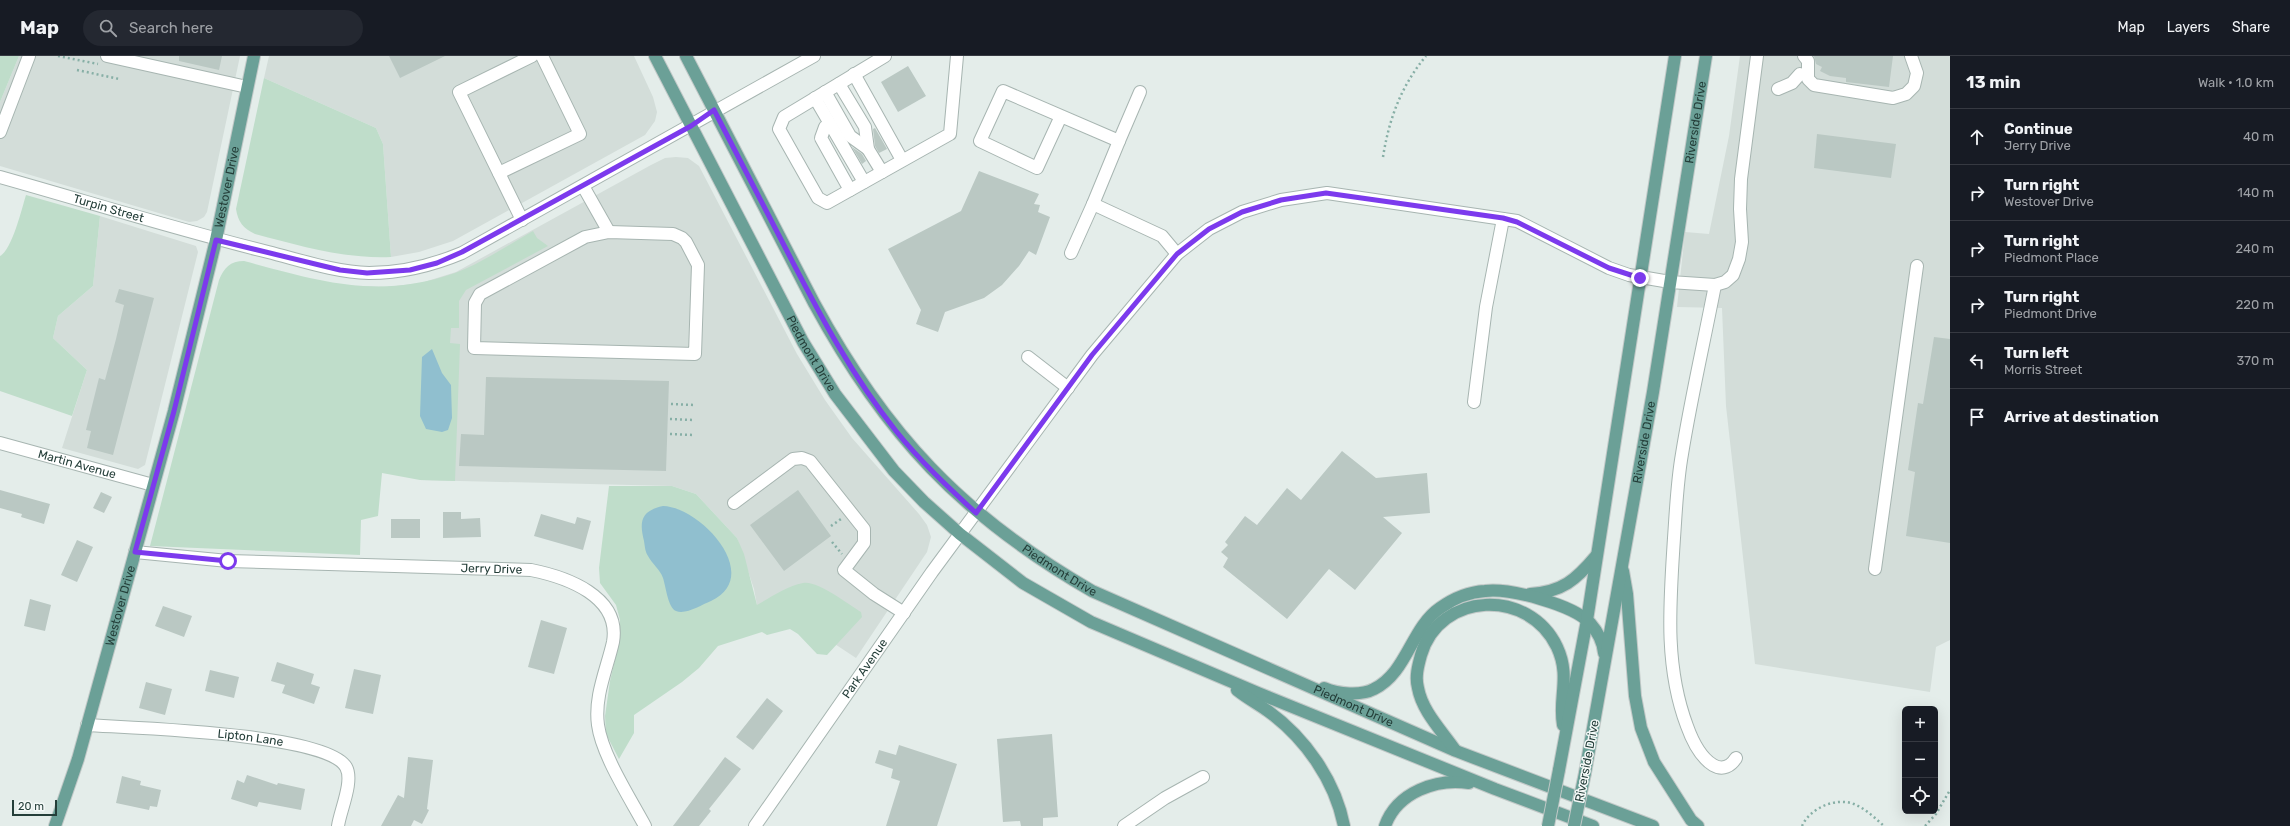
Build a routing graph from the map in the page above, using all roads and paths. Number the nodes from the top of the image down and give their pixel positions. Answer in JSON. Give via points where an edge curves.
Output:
{"nodes":[{"id":1,"x":29,"y":56,"type":"edge"},
{"id":2,"x":107,"y":56,"type":"edge"},
{"id":3,"x":254,"y":56,"type":"edge"},
{"id":4,"x":532,"y":56,"type":"edge"},
{"id":5,"x":542,"y":56,"type":"edge"},
{"id":6,"x":655,"y":56,"type":"edge"},
{"id":7,"x":686,"y":56,"type":"edge"},
{"id":8,"x":814,"y":56,"type":"edge"},
{"id":9,"x":885,"y":56,"type":"edge"},
{"id":10,"x":957,"y":56,"type":"edge"},
{"id":11,"x":1426,"y":56,"type":"edge"},
{"id":12,"x":1675,"y":56,"type":"edge"},
{"id":13,"x":1706,"y":56,"type":"edge"},
{"id":14,"x":1757,"y":56,"type":"edge"},
{"id":15,"x":1804,"y":56,"type":"edge"},
{"id":16,"x":1911,"y":56,"type":"edge"},
{"id":17,"x":77,"y":70,"type":"dead end"},
{"id":18,"x":1800,"y":74,"type":"dead end"},
{"id":19,"x":119,"y":79,"type":"dead end"},
{"id":20,"x":847,"y":79,"type":"junction"},
{"id":21,"x":248,"y":87,"type":"junction"},
{"id":22,"x":1778,"y":89,"type":"dead end"},
{"id":23,"x":1140,"y":92,"type":"dead end"},
{"id":24,"x":817,"y":97,"type":"junction"},
{"id":25,"x":714,"y":110,"type":"junction"},
{"id":26,"x":1061,"y":116,"type":"junction"},
{"id":27,"x":691,"y":126,"type":"junction"},
{"id":28,"x":0,"y":132,"type":"edge"},
{"id":29,"x":1119,"y":141,"type":"junction"},
{"id":30,"x":868,"y":149,"type":"junction"},
{"id":31,"x":1383,"y":157,"type":"dead end"},
{"id":32,"x":900,"y":162,"type":"junction"},
{"id":33,"x":882,"y":172,"type":"junction"},
{"id":34,"x":499,"y":173,"type":"junction"},
{"id":35,"x":0,"y":177,"type":"edge"},
{"id":36,"x":583,"y":186,"type":"junction"},
{"id":37,"x":857,"y":186,"type":"junction"},
{"id":38,"x":1093,"y":204,"type":"junction"},
{"id":39,"x":1503,"y":218,"type":"junction"},
{"id":40,"x":522,"y":220,"type":"junction"},
{"id":41,"x":609,"y":232,"type":"junction"},
{"id":42,"x":216,"y":240,"type":"junction"},
{"id":43,"x":1071,"y":253,"type":"dead end"},
{"id":44,"x":1177,"y":254,"type":"junction"},
{"id":45,"x":1917,"y":266,"type":"dead end"},
{"id":46,"x":1640,"y":278,"type":"junction"},
{"id":47,"x":1670,"y":282,"type":"junction"},
{"id":48,"x":1715,"y":286,"type":"junction"},
{"id":49,"x":1028,"y":357,"type":"dead end"},
{"id":50,"x":1068,"y":388,"type":"junction"},
{"id":51,"x":1474,"y":402,"type":"dead end"},
{"id":52,"x":671,"y":404,"type":"dead end"},
{"id":53,"x":694,"y":405,"type":"dead end"},
{"id":54,"x":670,"y":419,"type":"dead end"},
{"id":55,"x":693,"y":420,"type":"dead end"},
{"id":56,"x":670,"y":434,"type":"dead end"},
{"id":57,"x":693,"y":434,"type":"dead end"},
{"id":58,"x":0,"y":443,"type":"edge"},
{"id":59,"x":154,"y":485,"type":"junction"},
{"id":60,"x":734,"y":503,"type":"dead end"},
{"id":61,"x":976,"y":513,"type":"junction"},
{"id":62,"x":960,"y":534,"type":"junction"},
{"id":63,"x":135,"y":552,"type":"junction"},
{"id":64,"x":1597,"y":555,"type":"junction"},
{"id":65,"x":1621,"y":566,"type":"junction"},
{"id":66,"x":1876,"y":569,"type":"dead end"},
{"id":67,"x":1528,"y":594,"type":"junction"},
{"id":68,"x":904,"y":613,"type":"junction"},
{"id":69,"x":1586,"y":620,"type":"junction"},
{"id":70,"x":1238,"y":656,"type":"junction"},
{"id":71,"x":1604,"y":660,"type":"junction"},
{"id":72,"x":1223,"y":678,"type":"junction"},
{"id":73,"x":87,"y":725,"type":"junction"},
{"id":74,"x":1566,"y":737,"type":"junction"},
{"id":75,"x":1456,"y":751,"type":"junction"},
{"id":76,"x":1736,"y":758,"type":"dead end"},
{"id":77,"x":1203,"y":777,"type":"dead end"},
{"id":78,"x":1495,"y":789,"type":"junction"},
{"id":79,"x":1950,"y":790,"type":"edge"},
{"id":80,"x":55,"y":826,"type":"edge"},
{"id":81,"x":338,"y":826,"type":"edge"},
{"id":82,"x":645,"y":826,"type":"edge"},
{"id":83,"x":755,"y":826,"type":"edge"},
{"id":84,"x":1124,"y":826,"type":"edge"},
{"id":85,"x":1344,"y":826,"type":"edge"},
{"id":86,"x":1385,"y":826,"type":"edge"},
{"id":87,"x":1548,"y":826,"type":"edge"},
{"id":88,"x":1574,"y":826,"type":"edge"},
{"id":89,"x":1593,"y":826,"type":"edge"},
{"id":90,"x":1653,"y":826,"type":"edge"},
{"id":91,"x":1698,"y":826,"type":"edge"},
{"id":92,"x":1802,"y":826,"type":"edge"},
{"id":93,"x":1884,"y":826,"type":"edge"},
{"id":94,"x":1925,"y":826,"type":"edge"}],
"edges":[{"from":1,"to":28,"type":"street"},
{"from":2,"to":21,"type":"street"},
{"from":3,"to":21,"type":"main road","name":"Westover Drive"},
{"from":4,"to":34,"type":"street","via":[[459,92]]},
{"from":5,"to":34,"type":"street","via":[[580,134]]},
{"from":6,"to":27,"type":"main road","name":"Piedmont Drive"},
{"from":7,"to":25,"type":"main road","name":"Piedmont Drive"},
{"from":8,"to":25,"type":"street","name":"Turpin Street"},
{"from":9,"to":20,"type":"street"},
{"from":10,"to":32,"type":"street","via":[[950,134]]},
{"from":11,"to":31,"type":"path","via":[[1403,89],[1393,112]]},
{"from":12,"to":46,"type":"main road"},
{"from":13,"to":47,"type":"main road","name":"Riverside Drive"},
{"from":14,"to":48,"type":"street","via":[[1741,179],[1742,242],[1733,275]]},
{"from":15,"to":16,"type":"street","via":[[1808,61],[1808,79],[1814,85],[1893,98],[1906,94],[1914,86],[1917,73]]},
{"from":17,"to":19,"type":"path"},
{"from":18,"to":22,"type":"street","via":[[1792,83]]},
{"from":20,"to":24,"type":"street"},
{"from":20,"to":30,"type":"street","via":[[865,127]]},
{"from":20,"to":32,"type":"street"},
{"from":21,"to":42,"type":"main road","name":"Westover Drive"},
{"from":23,"to":29,"type":"street"},
{"from":24,"to":30,"type":"street","via":[[850,136]]},
{"from":24,"to":37,"type":"street"},
{"from":24,"to":37,"type":"street","via":[[825,127],[821,138]]},
{"from":24,"to":37,"type":"street","via":[[784,117],[778,129],[818,198],[827,203]]},
{"from":25,"to":27,"type":"street","name":"Turpin Street"},
{"from":25,"to":61,"type":"main road","name":"Piedmont Drive","via":[[817,309],[860,381],[918,456]]},
{"from":26,"to":26,"type":"street","via":[[1003,91],[980,142],[1037,168]]},
{"from":26,"to":29,"type":"street"},
{"from":27,"to":36,"type":"street","name":"Turpin Street"},
{"from":27,"to":62,"type":"main road","name":"Piedmont Drive","via":[[803,342],[835,394],[894,471]]},
{"from":29,"to":38,"type":"street"},
{"from":30,"to":33,"type":"street"},
{"from":32,"to":33,"type":"street"},
{"from":33,"to":37,"type":"street"},
{"from":34,"to":40,"type":"street"},
{"from":35,"to":42,"type":"street","name":"Turpin Street"},
{"from":36,"to":40,"type":"street","name":"Turpin Street"},
{"from":36,"to":41,"type":"street"},
{"from":38,"to":43,"type":"street"},
{"from":38,"to":44,"type":"street","via":[[1162,236]]},
{"from":39,"to":44,"type":"street","name":"Park Avenue","via":[[1326,193],[1281,200],[1242,212],[1209,229]]},
{"from":39,"to":46,"type":"street","name":"Park Avenue","via":[[1517,222],[1609,268]]},
{"from":39,"to":51,"type":"street","via":[[1486,307]]},
{"from":40,"to":42,"type":"street","name":"Turpin Street","via":[[437,263],[393,272],[340,270]]},
{"from":41,"to":41,"type":"street","via":[[585,237],[480,294],[475,303],[474,348],[695,354],[698,265],[686,242],[673,234]]},
{"from":42,"to":59,"type":"main road","name":"Westover Drive"},
{"from":44,"to":50,"type":"street","name":"Park Avenue","via":[[1092,355]]},
{"from":45,"to":66,"type":"street"},
{"from":46,"to":47,"type":"street","name":"Park Avenue"},
{"from":46,"to":64,"type":"main road"},
{"from":47,"to":48,"type":"street","name":"Park Avenue"},
{"from":47,"to":65,"type":"main road","name":"Riverside Drive"},
{"from":48,"to":76,"type":"street","via":[[1681,455],[1670,602],[1670,645],[1675,688],[1691,738],[1700,753],[1719,768],[1727,767]]},
{"from":49,"to":50,"type":"street"},
{"from":50,"to":61,"type":"street","name":"Park Avenue"},
{"from":52,"to":53,"type":"path"},
{"from":54,"to":55,"type":"path"},
{"from":56,"to":57,"type":"path"},
{"from":58,"to":59,"type":"street","name":"Martin Avenue"},
{"from":59,"to":63,"type":"main road","name":"Westover Drive"},
{"from":60,"to":68,"type":"street","via":[[793,459],[802,458],[810,461],[864,529],[864,543],[844,570],[874,594]]},
{"from":61,"to":62,"type":"street","name":"Park Avenue"},
{"from":61,"to":70,"type":"main road","name":"Piedmont Drive","via":[[1049,566],[1092,591]]},
{"from":62,"to":68,"type":"street","name":"Park Avenue"},
{"from":62,"to":72,"type":"main road","name":"Piedmont Drive","via":[[1023,583],[1091,622]]},
{"from":63,"to":73,"type":"main road","name":"Westover Drive"},
{"from":63,"to":82,"type":"street","name":"Jerry Drive","via":[[243,562],[531,570],[575,584],[591,593],[610,613],[613,641],[602,680],[598,724],[601,738]]},
{"from":64,"to":67,"type":"main road","via":[[1569,583],[1556,590]]},
{"from":64,"to":69,"type":"main road"},
{"from":65,"to":71,"type":"main road","name":"Riverside Drive"},
{"from":65,"to":91,"type":"main road","via":[[1627,594],[1631,658],[1641,728],[1654,762],[1687,814]]},
{"from":67,"to":69,"type":"main road"},
{"from":67,"to":70,"type":"main road","via":[[1485,591],[1454,599],[1428,619],[1395,671],[1374,689],[1363,692],[1328,690],[1256,660]]},
{"from":68,"to":83,"type":"street","name":"Park Avenue"},
{"from":69,"to":71,"type":"main road","via":[[1599,635]]},
{"from":69,"to":74,"type":"main road"},
{"from":70,"to":75,"type":"main road","name":"Piedmont Drive"},
{"from":71,"to":88,"type":"main road","name":"Riverside Drive","bridge":true},
{"from":72,"to":78,"type":"main road","name":"Piedmont Drive"},
{"from":72,"to":85,"type":"main road","via":[[1289,728],[1306,747],[1334,793]]},
{"from":73,"to":80,"type":"main road","name":"Westover Drive"},
{"from":73,"to":81,"type":"street","name":"Lipton Lane","via":[[242,736],[288,743],[335,757],[347,768],[349,776]]},
{"from":74,"to":75,"type":"main road","via":[[1562,720],[1565,673],[1556,645],[1545,630],[1528,615],[1499,604],[1483,604],[1451,616],[1438,626],[1422,649],[1418,664],[1420,698]]},
{"from":74,"to":87,"type":"main road","bridge":true},
{"from":75,"to":90,"type":"main road","name":"Piedmont Drive"},
{"from":77,"to":84,"type":"street","via":[[1165,798]]},
{"from":78,"to":86,"type":"main road","via":[[1481,784],[1461,782],[1433,785],[1418,790],[1394,809]]},
{"from":78,"to":89,"type":"main road","name":"Piedmont Drive"},
{"from":79,"to":94,"type":"path","via":[[1936,814]]},
{"from":92,"to":93,"type":"path","via":[[1812,812],[1828,803],[1853,803],[1869,812]]}]}
